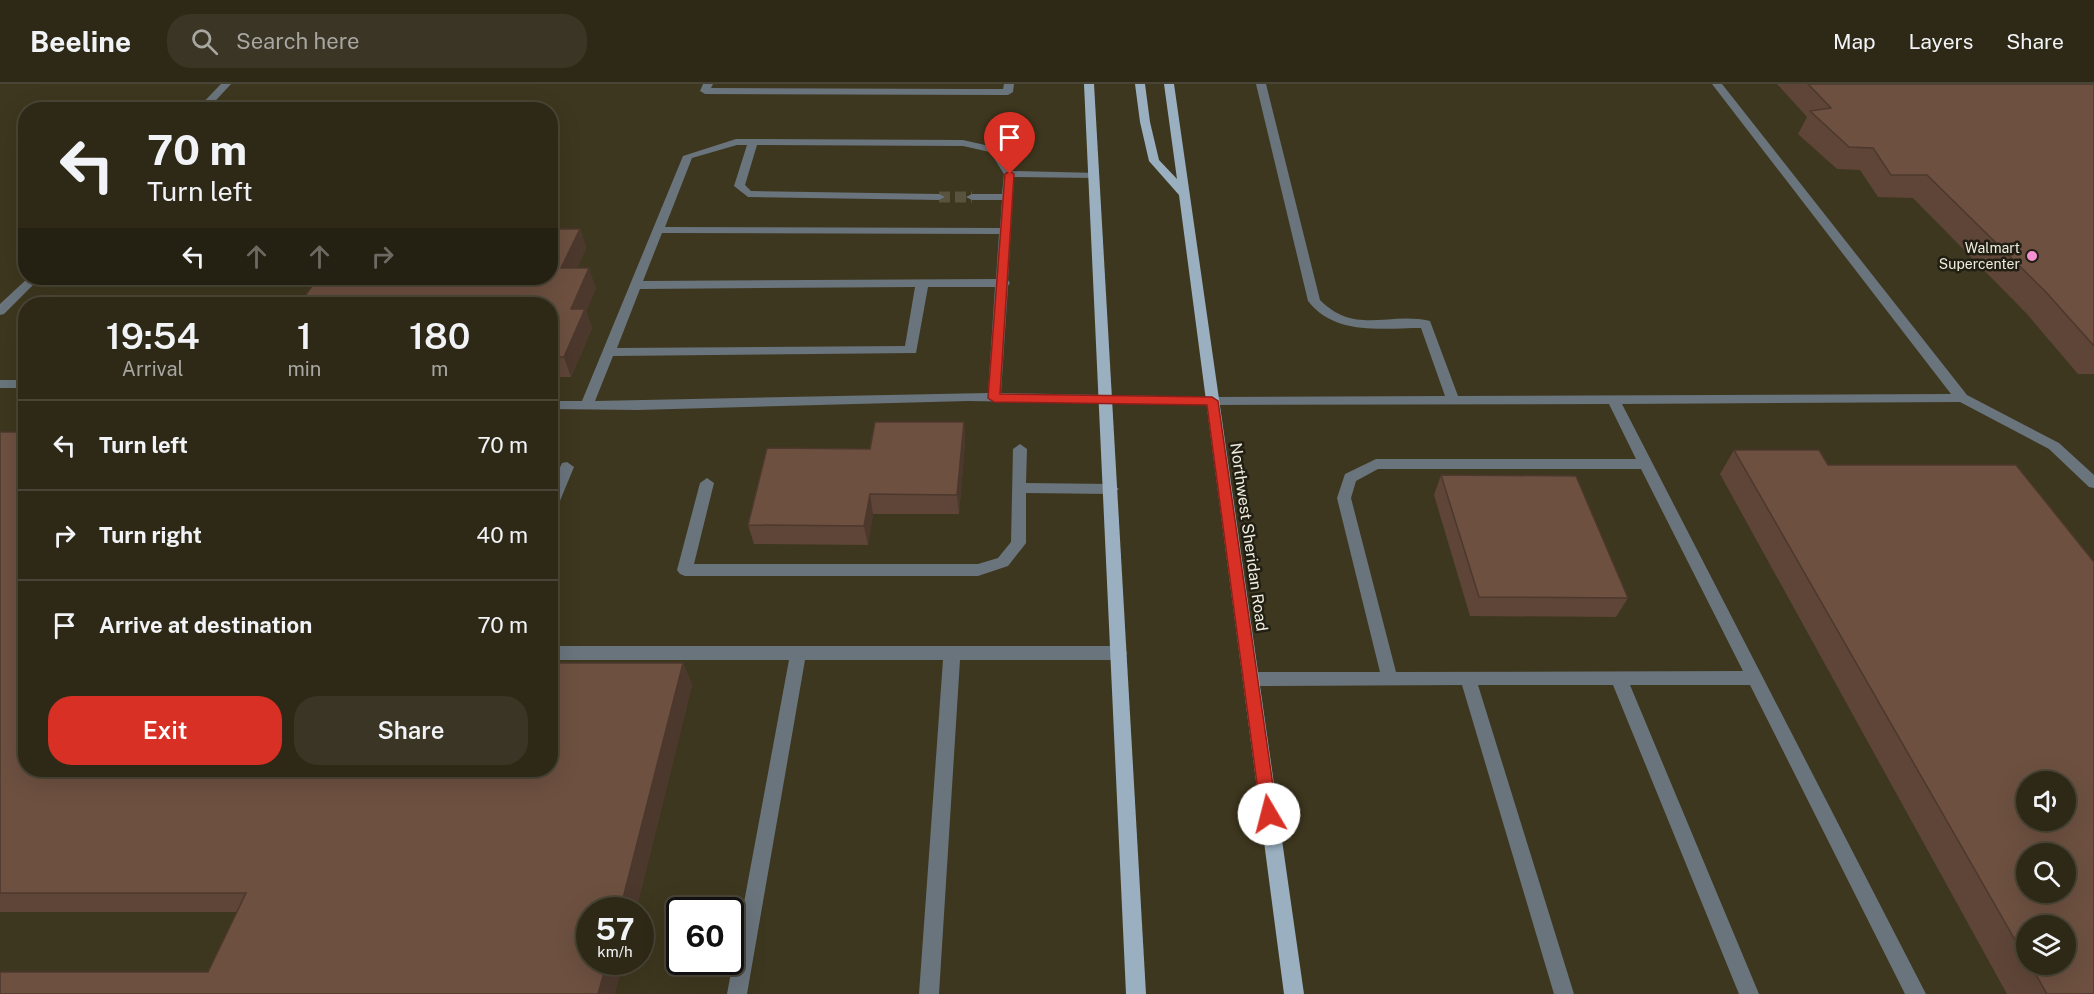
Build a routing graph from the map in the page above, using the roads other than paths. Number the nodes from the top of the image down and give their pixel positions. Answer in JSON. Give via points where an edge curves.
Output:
{"nodes":[{"id":1,"x":226,"y":84,"type":"edge"},
{"id":2,"x":708,"y":84,"type":"edge"},
{"id":3,"x":948,"y":84,"type":"edge"},
{"id":4,"x":1009,"y":84,"type":"edge"},
{"id":5,"x":1089,"y":84,"type":"edge"},
{"id":6,"x":1140,"y":84,"type":"edge"},
{"id":7,"x":1169,"y":84,"type":"edge"},
{"id":8,"x":1261,"y":84,"type":"edge"},
{"id":9,"x":1717,"y":84,"type":"edge"},
{"id":10,"x":788,"y":88,"type":"edge"},
{"id":11,"x":968,"y":92,"type":"junction"},
{"id":12,"x":209,"y":102,"type":"edge"},
{"id":13,"x":753,"y":142,"type":"junction"},
{"id":14,"x":1010,"y":174,"type":"junction"},
{"id":15,"x":1094,"y":175,"type":"junction"},
{"id":16,"x":1184,"y":194,"type":"junction"},
{"id":17,"x":939,"y":197,"type":"tunnel mouth"},
{"id":18,"x":972,"y":197,"type":"tunnel mouth"},
{"id":19,"x":1008,"y":197,"type":"junction"},
{"id":20,"x":657,"y":230,"type":"junction"},
{"id":21,"x":1006,"y":231,"type":"junction"},
{"id":22,"x":1004,"y":283,"type":"junction"},
{"id":23,"x":922,"y":284,"type":"junction"},
{"id":24,"x":27,"y":285,"type":"edge"},
{"id":25,"x":635,"y":285,"type":"junction"},
{"id":26,"x":0,"y":311,"type":"edge"},
{"id":27,"x":609,"y":352,"type":"junction"},
{"id":28,"x":0,"y":384,"type":"edge"},
{"id":29,"x":18,"y":384,"type":"edge"},
{"id":30,"x":994,"y":398,"type":"junction"},
{"id":31,"x":1962,"y":398,"type":"junction"},
{"id":32,"x":1107,"y":399,"type":"junction"},
{"id":33,"x":1613,"y":399,"type":"junction"},
{"id":34,"x":1453,"y":400,"type":"junction"},
{"id":35,"x":1212,"y":401,"type":"junction"},
{"id":36,"x":558,"y":405,"type":"edge"},
{"id":37,"x":587,"y":405,"type":"junction"},
{"id":38,"x":1020,"y":449,"type":"dead end"},
{"id":39,"x":1646,"y":464,"type":"junction"},
{"id":40,"x":567,"y":466,"type":"dead end"},
{"id":41,"x":707,"y":483,"type":"dead end"},
{"id":42,"x":2094,"y":483,"type":"edge"},
{"id":43,"x":558,"y":488,"type":"edge"},
{"id":44,"x":1019,"y":488,"type":"junction"},
{"id":45,"x":1112,"y":489,"type":"junction"},
{"id":46,"x":558,"y":653,"type":"edge"},
{"id":47,"x":798,"y":653,"type":"junction"},
{"id":48,"x":952,"y":653,"type":"junction"},
{"id":49,"x":1119,"y":653,"type":"junction"},
{"id":50,"x":1755,"y":678,"type":"junction"},
{"id":51,"x":1251,"y":679,"type":"junction"},
{"id":52,"x":1390,"y":679,"type":"junction"},
{"id":53,"x":1468,"y":679,"type":"junction"},
{"id":54,"x":1619,"y":679,"type":"junction"},
{"id":55,"x":737,"y":994,"type":"edge"},
{"id":56,"x":929,"y":994,"type":"edge"},
{"id":57,"x":1136,"y":994,"type":"edge"},
{"id":58,"x":1294,"y":994,"type":"edge"},
{"id":59,"x":1564,"y":994,"type":"edge"},
{"id":60,"x":1749,"y":994,"type":"edge"},
{"id":61,"x":1916,"y":994,"type":"edge"}],
"edges":[{"from":1,"to":12,"type":"street"},
{"from":2,"to":10,"type":"street","via":[[705,91]]},
{"from":3,"to":11,"type":"street"},
{"from":4,"to":11,"type":"street","via":[[1008,92]]},
{"from":5,"to":15,"type":"main road"},
{"from":6,"to":16,"type":"main road","via":[[1154,161]]},
{"from":7,"to":16,"type":"main road","name":"Northwest Sheridan Road"},
{"from":8,"to":34,"type":"street","via":[[1314,301],[1328,315],[1354,324],[1426,324]]},
{"from":9,"to":31,"type":"street"},
{"from":10,"to":11,"type":"street"},
{"from":13,"to":14,"type":"street","via":[[963,143],[994,150]]},
{"from":13,"to":17,"type":"street","via":[[740,186],[748,194]]},
{"from":13,"to":20,"type":"street","via":[[736,142],[688,156]]},
{"from":14,"to":15,"type":"street"},
{"from":14,"to":19,"type":"street"},
{"from":15,"to":32,"type":"main road"},
{"from":16,"to":35,"type":"main road","name":"Northwest Sheridan Road"},
{"from":18,"to":19,"type":"street"},
{"from":19,"to":21,"type":"street"},
{"from":20,"to":21,"type":"street"},
{"from":20,"to":25,"type":"street"},
{"from":21,"to":22,"type":"street"},
{"from":22,"to":23,"type":"street"},
{"from":22,"to":30,"type":"street"},
{"from":23,"to":25,"type":"street"},
{"from":23,"to":27,"type":"street","via":[[911,351]]},
{"from":24,"to":26,"type":"street"},
{"from":25,"to":27,"type":"street"},
{"from":27,"to":37,"type":"street"},
{"from":28,"to":29,"type":"street"},
{"from":30,"to":32,"type":"street"},
{"from":30,"to":37,"type":"street"},
{"from":31,"to":33,"type":"street"},
{"from":31,"to":42,"type":"street","via":[[2054,446]]},
{"from":32,"to":35,"type":"street"},
{"from":32,"to":45,"type":"main road"},
{"from":33,"to":34,"type":"street"},
{"from":33,"to":39,"type":"street"},
{"from":34,"to":35,"type":"street"},
{"from":35,"to":51,"type":"main road","name":"Northwest Sheridan Road"},
{"from":36,"to":37,"type":"street"},
{"from":38,"to":44,"type":"street"},
{"from":39,"to":50,"type":"street"},
{"from":39,"to":52,"type":"street","via":[[1376,464],[1350,478],[1344,498]]},
{"from":40,"to":43,"type":"street"},
{"from":41,"to":44,"type":"street","via":[[685,570],[978,570],[1003,562],[1018,543]]},
{"from":44,"to":45,"type":"street"},
{"from":45,"to":49,"type":"main road"},
{"from":46,"to":47,"type":"street"},
{"from":47,"to":48,"type":"street"},
{"from":47,"to":55,"type":"street"},
{"from":48,"to":49,"type":"street"},
{"from":48,"to":56,"type":"street"},
{"from":49,"to":57,"type":"main road"},
{"from":50,"to":54,"type":"street"},
{"from":50,"to":61,"type":"street"},
{"from":51,"to":52,"type":"street"},
{"from":51,"to":58,"type":"main road","name":"Northwest Sheridan Road"},
{"from":52,"to":53,"type":"street"},
{"from":53,"to":54,"type":"street"},
{"from":53,"to":59,"type":"street"},
{"from":54,"to":60,"type":"street"}]}
